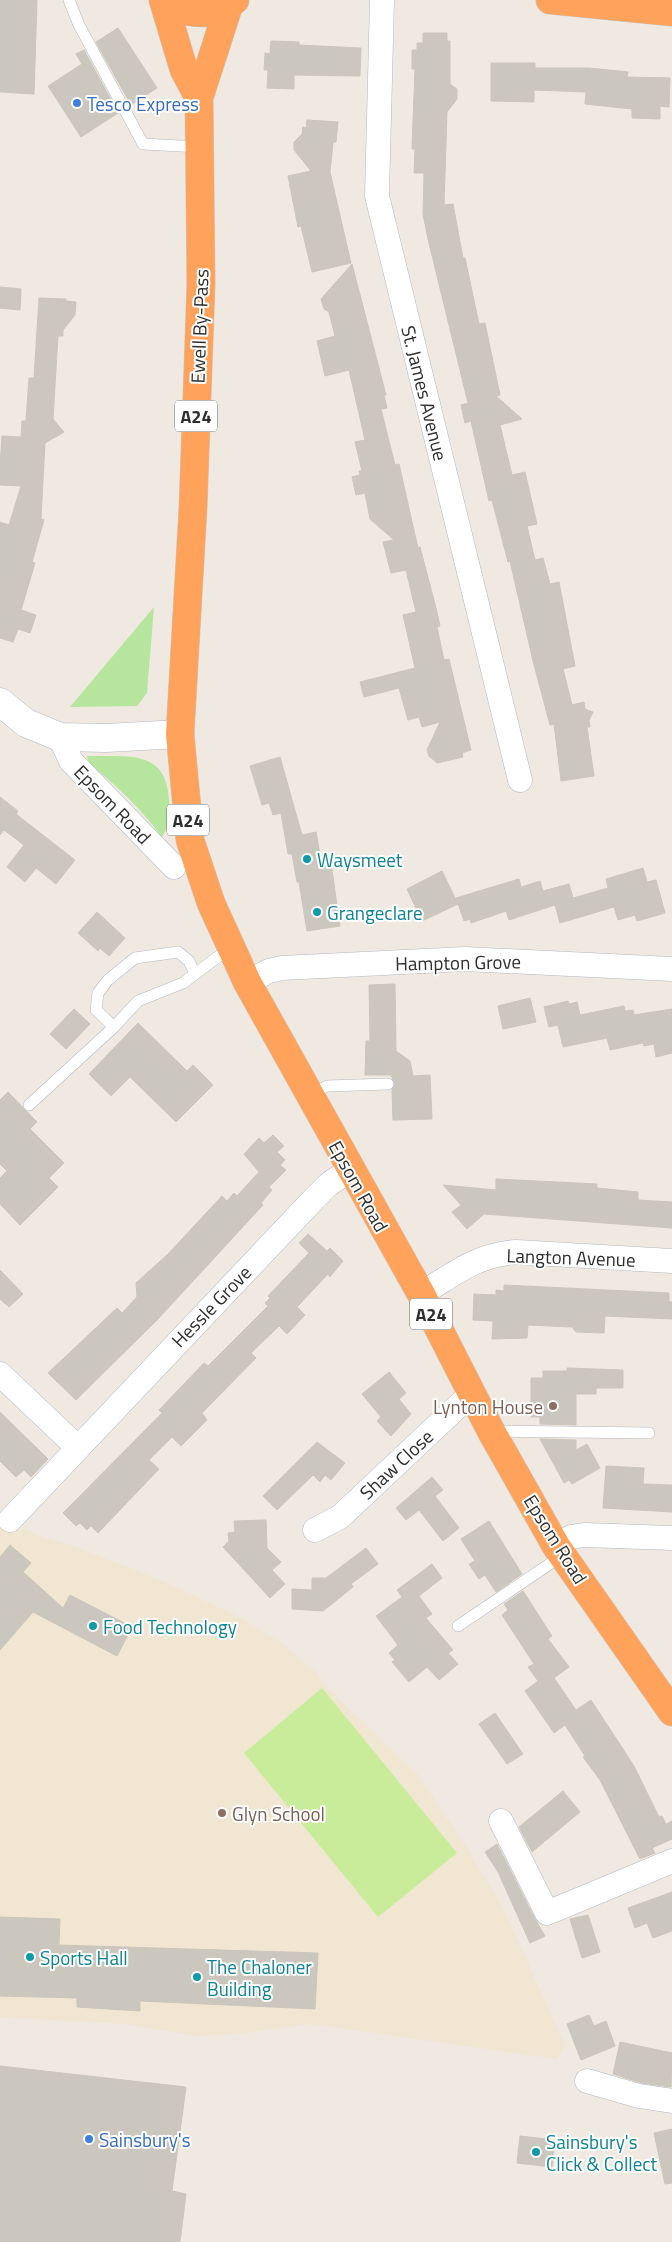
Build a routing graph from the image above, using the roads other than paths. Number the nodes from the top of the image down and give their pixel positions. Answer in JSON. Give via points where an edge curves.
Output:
{"nodes":[{"id":1,"x":69,"y":0,"type":"edge"},
{"id":2,"x":164,"y":0,"type":"edge"},
{"id":3,"x":382,"y":0,"type":"edge"},
{"id":4,"x":550,"y":0,"type":"edge"},
{"id":5,"x":232,"y":3,"type":"edge"},
{"id":6,"x":672,"y":12,"type":"edge"},
{"id":7,"x":199,"y":98,"type":"junction"},
{"id":8,"x":200,"y":147,"type":"junction"},
{"id":9,"x":0,"y":702,"type":"edge"},
{"id":10,"x":180,"y":734,"type":"junction"},
{"id":11,"x":60,"y":737,"type":"junction"},
{"id":12,"x":520,"y":780,"type":"dead end"},
{"id":13,"x":174,"y":867,"type":"dead end"},
{"id":14,"x":231,"y":947,"type":"junction"},
{"id":15,"x":672,"y":968,"type":"edge"},
{"id":16,"x":195,"y":974,"type":"junction"},
{"id":17,"x":247,"y":982,"type":"junction"},
{"id":18,"x":114,"y":1027,"type":"junction"},
{"id":19,"x":388,"y":1084,"type":"dead end"},
{"id":20,"x":309,"y":1096,"type":"junction"},
{"id":21,"x":29,"y":1105,"type":"dead end"},
{"id":22,"x":350,"y":1170,"type":"junction"},
{"id":23,"x":672,"y":1261,"type":"edge"},
{"id":24,"x":421,"y":1294,"type":"junction"},
{"id":25,"x":0,"y":1374,"type":"edge"},
{"id":26,"x":472,"y":1393,"type":"junction"},
{"id":27,"x":491,"y":1431,"type":"junction"},
{"id":28,"x":649,"y":1433,"type":"dead end"},
{"id":29,"x":77,"y":1447,"type":"junction"},
{"id":30,"x":10,"y":1520,"type":"dead end"},
{"id":31,"x":315,"y":1530,"type":"dead end"},
{"id":32,"x":672,"y":1538,"type":"edge"},
{"id":33,"x":560,"y":1551,"type":"junction"},
{"id":34,"x":458,"y":1626,"type":"dead end"},
{"id":35,"x":672,"y":1712,"type":"edge"},
{"id":36,"x":501,"y":1821,"type":"dead end"},
{"id":37,"x":672,"y":1861,"type":"edge"},
{"id":38,"x":587,"y":2081,"type":"dead end"},
{"id":39,"x":672,"y":2101,"type":"edge"}],
"edges":[{"from":1,"to":8,"type":"lane","via":[[79,25],[143,144]]},
{"from":2,"to":5,"type":"highway","name":"Ewell By-Pass","number":"A24","via":[[186,12],[201,13]]},
{"from":2,"to":7,"type":"highway","name":"Ewell By-Pass","number":"A24","via":[[184,70]]},
{"from":3,"to":12,"type":"street","name":"St. James Avenue","via":[[377,196]]},
{"from":4,"to":6,"type":"highway"},
{"from":5,"to":7,"type":"highway","name":"Ewell By-Pass","number":"A24"},
{"from":7,"to":8,"type":"highway","name":"Ewell By-Pass","number":"A24"},
{"from":8,"to":10,"type":"highway","name":"Ewell By-Pass","number":"A24","via":[[200,303],[193,508]]},
{"from":9,"to":11,"type":"street","name":"Epsom Road","via":[[26,723]]},
{"from":10,"to":11,"type":"street","name":"Epsom Road"},
{"from":10,"to":14,"type":"highway","name":"Epsom Road","number":"A24","via":[[190,840],[211,903]]},
{"from":11,"to":13,"type":"street","name":"Epsom Road","via":[[71,760]]},
{"from":14,"to":16,"type":"lane"},
{"from":14,"to":17,"type":"highway","name":"Epsom Road","number":"A24"},
{"from":15,"to":17,"type":"street","name":"Hampton Grove","via":[[465,959],[282,968]]},
{"from":16,"to":18,"type":"lane","via":[[183,983],[138,1001]]},
{"from":16,"to":18,"type":"lane","via":[[189,961],[178,952],[135,958],[108,980],[98,993],[96,1010]]},
{"from":17,"to":20,"type":"highway","name":"Epsom Road","number":"A24"},
{"from":18,"to":21,"type":"lane"},
{"from":19,"to":20,"type":"lane","via":[[327,1086]]},
{"from":20,"to":22,"type":"highway","name":"Epsom Road","number":"A24"},
{"from":22,"to":24,"type":"highway","name":"Epsom Road","number":"A24"},
{"from":22,"to":29,"type":"street","name":"Hessle Grove","via":[[312,1201]]},
{"from":23,"to":24,"type":"street","name":"Langton Avenue","via":[[516,1252],[497,1254],[478,1259]]},
{"from":24,"to":26,"type":"highway","name":"Epsom Road","number":"A24"},
{"from":25,"to":29,"type":"street"},
{"from":26,"to":27,"type":"highway","name":"Epsom Road","number":"A24"},
{"from":26,"to":31,"type":"street","name":"Shaw Close","via":[[340,1517]]},
{"from":27,"to":28,"type":"lane"},
{"from":27,"to":33,"type":"highway","name":"Epsom Road","number":"A24"},
{"from":29,"to":30,"type":"street","name":"Hessle Grove"},
{"from":32,"to":33,"type":"street","via":[[584,1534],[571,1537]]},
{"from":33,"to":34,"type":"lane"},
{"from":33,"to":35,"type":"highway","name":"Epsom Road","number":"A24"},
{"from":36,"to":37,"type":"street","via":[[547,1912]]},
{"from":38,"to":39,"type":"street","via":[[639,2096]]}]}
